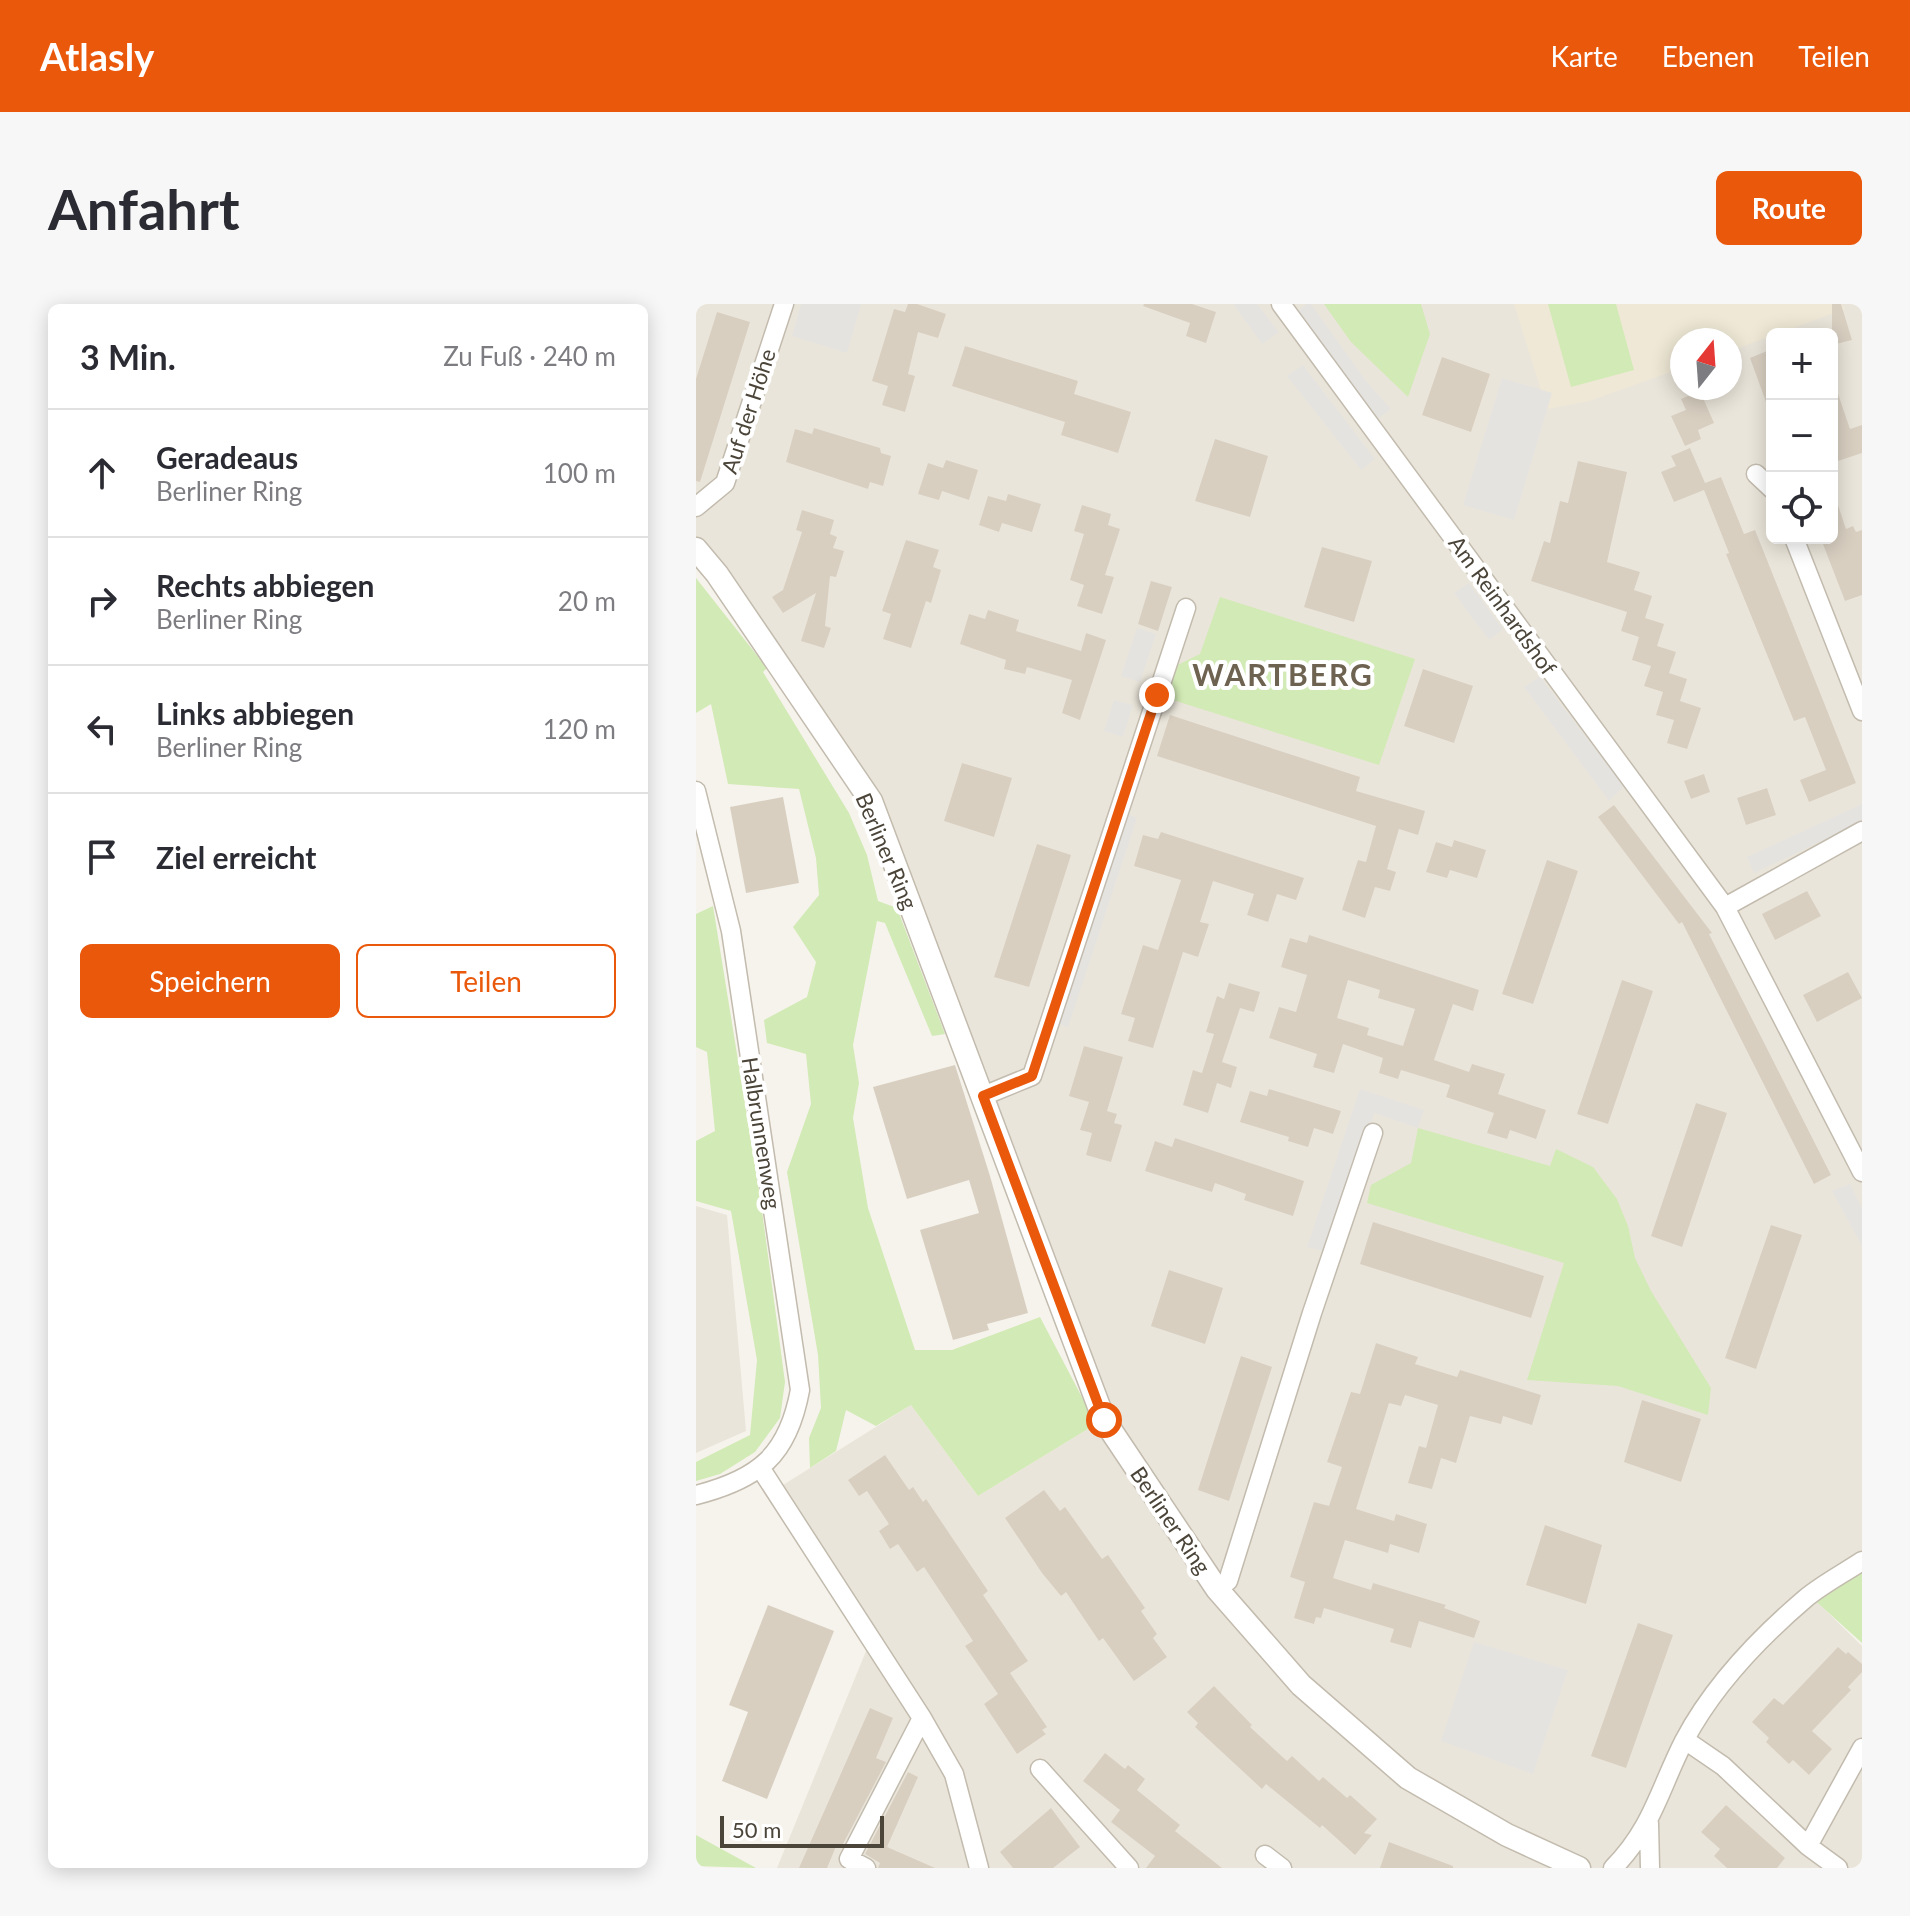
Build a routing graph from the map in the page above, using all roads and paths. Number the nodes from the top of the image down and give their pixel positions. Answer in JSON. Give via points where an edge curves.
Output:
{"nodes":[{"id":1,"x":784,"y":304,"type":"edge"},
{"id":2,"x":1281,"y":304,"type":"edge"},
{"id":3,"x":1756,"y":474,"type":"dead end"},
{"id":4,"x":1766,"y":483,"type":"edge"},
{"id":5,"x":696,"y":507,"type":"edge"},
{"id":6,"x":1796,"y":544,"type":"edge"},
{"id":7,"x":696,"y":549,"type":"edge"},
{"id":8,"x":1186,"y":608,"type":"dead end"},
{"id":9,"x":1862,"y":711,"type":"edge"},
{"id":10,"x":696,"y":791,"type":"edge"},
{"id":11,"x":1862,"y":831,"type":"edge"},
{"id":12,"x":1725,"y":907,"type":"junction"},
{"id":13,"x":983,"y":1096,"type":"junction"},
{"id":14,"x":1373,"y":1133,"type":"dead end"},
{"id":15,"x":1862,"y":1172,"type":"edge"},
{"id":16,"x":761,"y":1469,"type":"junction"},
{"id":17,"x":696,"y":1495,"type":"edge"},
{"id":18,"x":1862,"y":1561,"type":"edge"},
{"id":19,"x":1217,"y":1589,"type":"junction"},
{"id":20,"x":922,"y":1718,"type":"junction"},
{"id":21,"x":1685,"y":1740,"type":"junction"},
{"id":22,"x":1862,"y":1748,"type":"edge"},
{"id":23,"x":1040,"y":1769,"type":"dead end"},
{"id":24,"x":1649,"y":1821,"type":"junction"},
{"id":25,"x":1808,"y":1846,"type":"junction"},
{"id":26,"x":1265,"y":1855,"type":"dead end"},
{"id":27,"x":866,"y":1868,"type":"edge"},
{"id":28,"x":979,"y":1868,"type":"edge"},
{"id":29,"x":1129,"y":1868,"type":"edge"},
{"id":30,"x":1282,"y":1868,"type":"edge"},
{"id":31,"x":1579,"y":1868,"type":"edge"},
{"id":32,"x":1613,"y":1868,"type":"edge"},
{"id":33,"x":1650,"y":1868,"type":"edge"},
{"id":34,"x":1838,"y":1868,"type":"edge"}],
"edges":[{"from":1,"to":5,"type":"street","name":"Auf der Höhe","via":[[725,483]]},
{"from":2,"to":12,"type":"street","name":"Am Reinhardshof"},
{"from":3,"to":4,"type":"street"},
{"from":6,"to":9,"type":"street"},
{"from":7,"to":13,"type":"street","name":"Berliner Ring","via":[[871,801]]},
{"from":8,"to":13,"type":"street","via":[[1032,1076]]},
{"from":10,"to":16,"type":"street","name":"Halbrunnenweg","via":[[731,931],[800,1390],[786,1434]]},
{"from":11,"to":12,"type":"street"},
{"from":12,"to":15,"type":"street","name":"Am Reinhardshof"},
{"from":13,"to":19,"type":"street","name":"Berliner Ring","via":[[1104,1420]]},
{"from":14,"to":19,"type":"street","name":"Berliner Ring","via":[[1228,1581]]},
{"from":16,"to":17,"type":"street","name":"Halbrunnenweg"},
{"from":16,"to":20,"type":"street"},
{"from":18,"to":21,"type":"street","via":[[1806,1598],[1747,1655]]},
{"from":19,"to":31,"type":"street","name":"Berliner Ring","via":[[1301,1685],[1408,1778],[1507,1835]]},
{"from":20,"to":27,"type":"street","via":[[849,1859]]},
{"from":20,"to":28,"type":"street","via":[[954,1774]]},
{"from":21,"to":24,"type":"street"},
{"from":21,"to":25,"type":"street","via":[[1723,1766]]},
{"from":22,"to":25,"type":"street"},
{"from":23,"to":29,"type":"street"},
{"from":24,"to":32,"type":"street"},
{"from":24,"to":33,"type":"street"},
{"from":25,"to":34,"type":"street"},
{"from":26,"to":30,"type":"street"}]}
